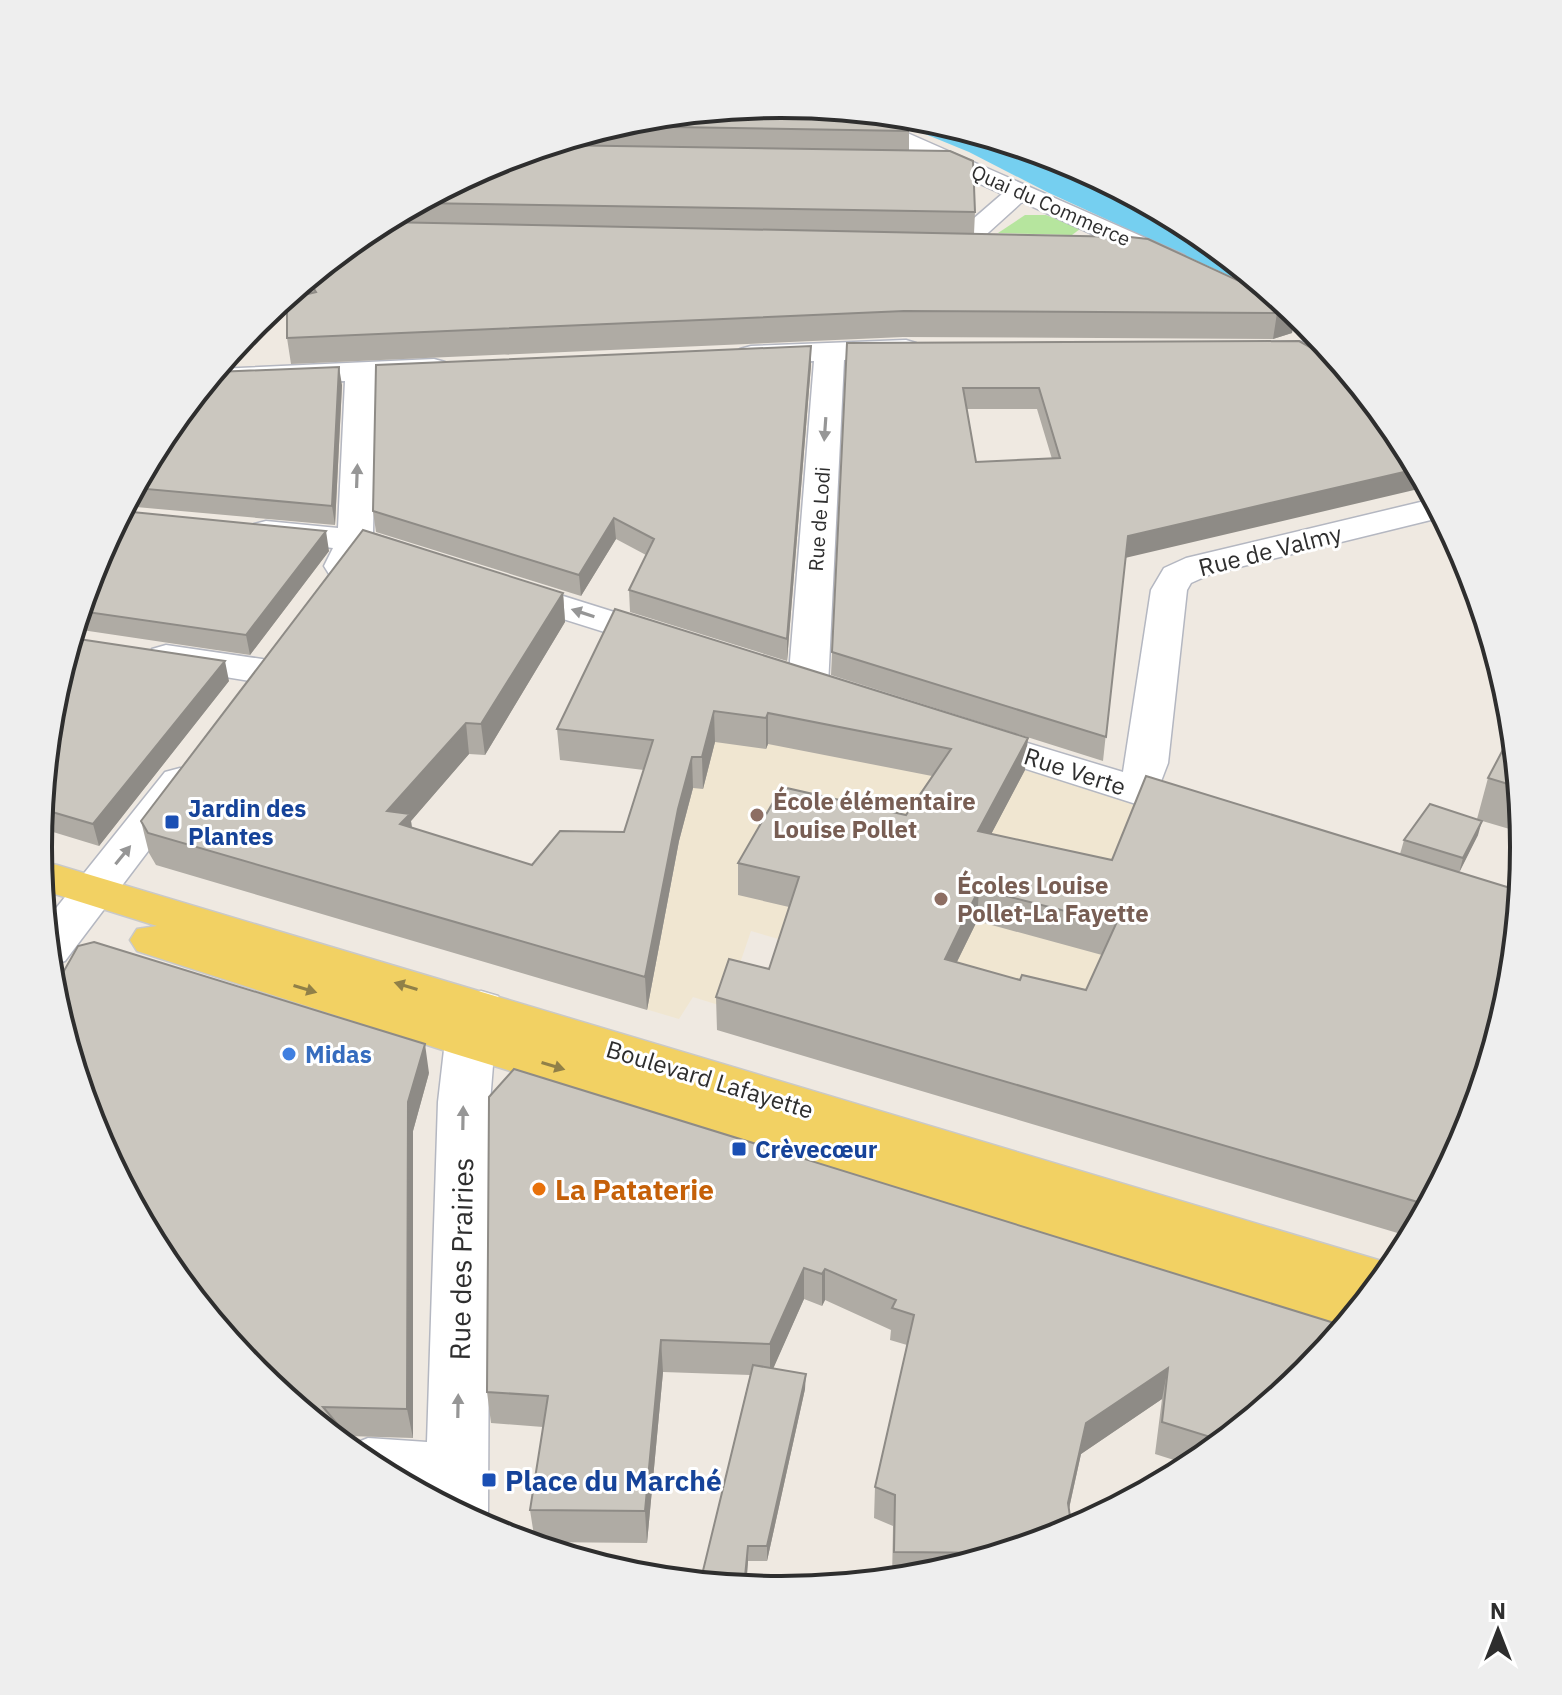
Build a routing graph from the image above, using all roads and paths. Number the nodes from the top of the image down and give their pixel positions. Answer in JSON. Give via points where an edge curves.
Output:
{"nodes":[{"id":1,"x":911,"y":131,"type":"edge"},
{"id":2,"x":898,"y":165,"type":"edge"},
{"id":3,"x":963,"y":166,"type":"junction"},
{"id":4,"x":1019,"y":192,"type":"junction"},
{"id":5,"x":932,"y":245,"type":"edge"},
{"id":6,"x":959,"y":245,"type":"junction"},
{"id":7,"x":990,"y":246,"type":"edge"},
{"id":8,"x":1080,"y":249,"type":"edge"},
{"id":9,"x":1159,"y":254,"type":"junction"},
{"id":10,"x":1199,"y":273,"type":"edge"},
{"id":11,"x":931,"y":348,"type":"edge"},
{"id":12,"x":1230,"y":351,"type":"edge"},
{"id":13,"x":1314,"y":351,"type":"edge"},
{"id":14,"x":830,"y":352,"type":"junction"},
{"id":15,"x":718,"y":356,"type":"edge"},
{"id":16,"x":462,"y":367,"type":"edge"},
{"id":17,"x":361,"y":372,"type":"junction"},
{"id":18,"x":224,"y":378,"type":"edge"},
{"id":19,"x":1427,"y":511,"type":"edge"},
{"id":20,"x":229,"y":528,"type":"edge"},
{"id":21,"x":355,"y":540,"type":"junction"},
{"id":22,"x":317,"y":600,"type":"edge"},
{"id":23,"x":129,"y":652,"type":"edge"},
{"id":24,"x":702,"y":652,"type":"edge"},
{"id":25,"x":808,"y":686,"type":"edge"},
{"id":26,"x":234,"y":709,"type":"edge"},
{"id":27,"x":943,"y":729,"type":"edge"},
{"id":28,"x":197,"y":758,"type":"edge"},
{"id":29,"x":1137,"y":790,"type":"junction"},
{"id":30,"x":1240,"y":823,"type":"edge"},
{"id":31,"x":54,"y":898,"type":"edge"},
{"id":32,"x":65,"y":916,"type":"edge"},
{"id":33,"x":475,"y":1025,"type":"junction"},
{"id":34,"x":1368,"y":1279,"type":"edge"},
{"id":35,"x":1347,"y":1305,"type":"edge"},
{"id":36,"x":416,"y":1479,"type":"edge"},
{"id":37,"x":457,"y":1491,"type":"edge"}],
"edges":[{"from":1,"to":3,"type":"street","name":"Quai du Commerce"},
{"from":2,"to":3,"type":"street"},
{"from":3,"to":4,"type":"street","name":"Quai du Commerce"},
{"from":4,"to":6,"type":"street"},
{"from":4,"to":9,"type":"street","name":"Quai du Commerce"},
{"from":5,"to":6,"type":"street"},
{"from":6,"to":7,"type":"street"},
{"from":8,"to":9,"type":"street"},
{"from":9,"to":10,"type":"street","name":"Quai du Commerce"},
{"from":11,"to":14,"type":"street"},
{"from":12,"to":13,"type":"street"},
{"from":14,"to":15,"type":"street"},
{"from":14,"to":25,"type":"street","name":"Rue de Lodi","one_way":true},
{"from":16,"to":17,"type":"street"},
{"from":17,"to":18,"type":"street"},
{"from":21,"to":17,"type":"street","one_way":true},
{"from":19,"to":29,"type":"street","name":"Rue de Valmy","via":[[1199,566],[1177,576],[1169,590],[1147,763]]},
{"from":20,"to":21,"type":"street"},
{"from":21,"to":22,"type":"street"},
{"from":24,"to":21,"type":"street","one_way":true},
{"from":23,"to":26,"type":"street","via":[[271,659]]},
{"from":27,"to":29,"type":"street","name":"Rue Verte"},
{"from":32,"to":28,"type":"street","one_way":true},
{"from":29,"to":30,"type":"street","name":"Rue Verte"},
{"from":31,"to":32,"type":"main road","name":"Boulevard Lafayette"},
{"from":32,"to":33,"type":"main road","name":"Boulevard Lafayette"},
{"from":33,"to":34,"type":"main road","name":"Boulevard Lafayette"},
{"from":33,"to":35,"type":"main road","name":"Boulevard Lafayette","one_way":true},
{"from":37,"to":33,"type":"street","name":"Rue des Prairies","one_way":true,"via":[[464,1102]]},
{"from":36,"to":37,"type":"street"}]}
